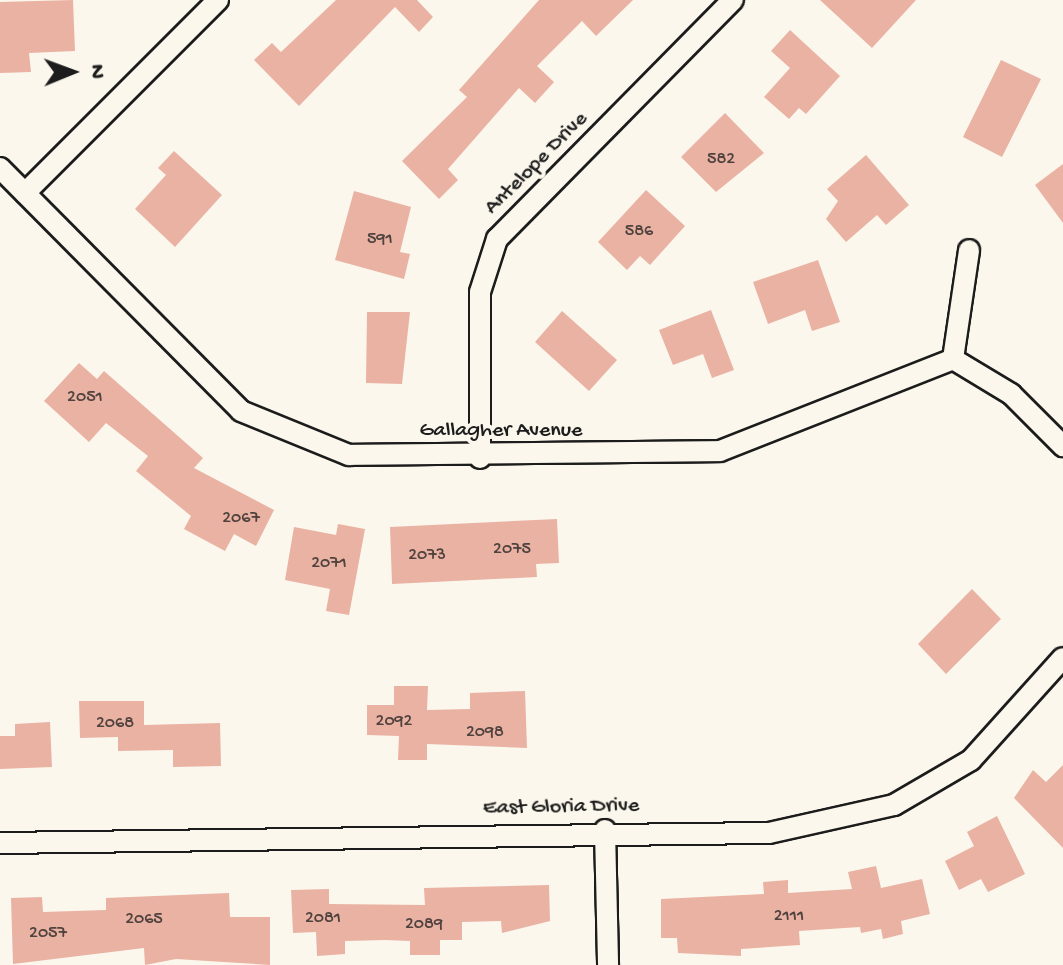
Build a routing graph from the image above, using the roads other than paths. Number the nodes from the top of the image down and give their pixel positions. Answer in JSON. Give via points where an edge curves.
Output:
{"nodes":[{"id":1,"x":218,"y":0,"type":"edge"},
{"id":2,"x":733,"y":0,"type":"edge"},
{"id":3,"x":0,"y":168,"type":"edge"},
{"id":4,"x":25,"y":193,"type":"junction"},
{"id":5,"x":969,"y":250,"type":"dead end"},
{"id":6,"x":953,"y":359,"type":"junction"},
{"id":7,"x":1063,"y":446,"type":"edge"},
{"id":8,"x":480,"y":458,"type":"junction"},
{"id":9,"x":1063,"y":658,"type":"edge"},
{"id":10,"x":605,"y":830,"type":"junction"},
{"id":11,"x":0,"y":843,"type":"edge"},
{"id":12,"x":608,"y":965,"type":"edge"}],
"edges":[{"from":1,"to":4,"type":"street"},
{"from":2,"to":8,"type":"street","name":"Antelope Drive","via":[[497,239],[480,292]]},
{"from":3,"to":4,"type":"street","name":"Gallagher Avenue"},
{"from":4,"to":8,"type":"street","name":"Gallagher Avenue","via":[[241,411],[349,455]]},
{"from":5,"to":6,"type":"street"},
{"from":6,"to":7,"type":"street","via":[[1011,394]]},
{"from":6,"to":8,"type":"street","name":"Gallagher Avenue","via":[[720,451]]},
{"from":9,"to":10,"type":"street","name":"East Gloria Drive","via":[[971,760],[894,805],[769,833]]},
{"from":10,"to":11,"type":"street","name":"East Gloria Drive"},
{"from":10,"to":12,"type":"street"}]}
